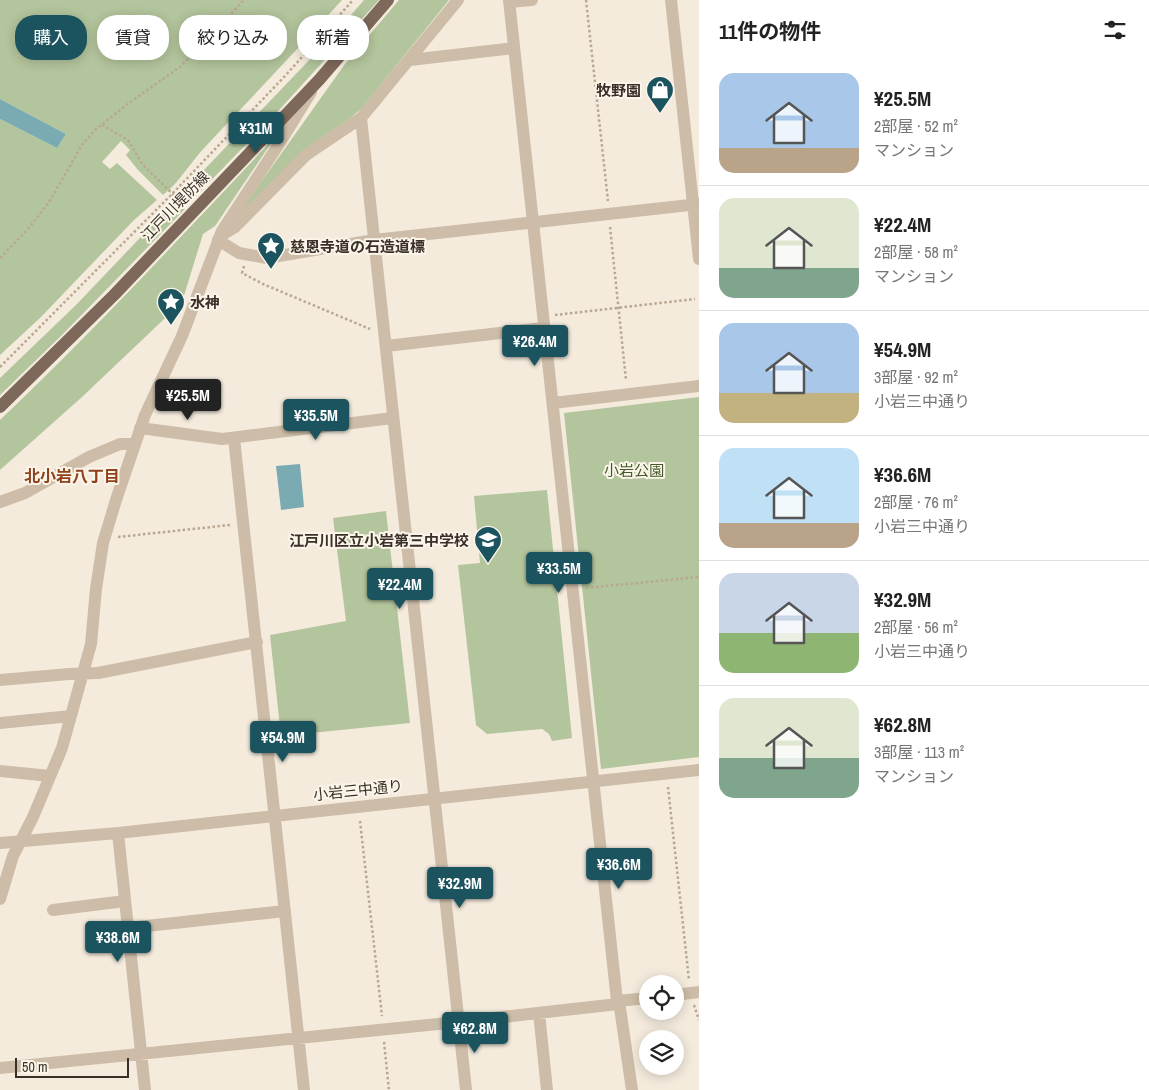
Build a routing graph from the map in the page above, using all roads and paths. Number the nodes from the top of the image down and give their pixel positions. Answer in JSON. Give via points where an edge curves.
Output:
{"nodes":[{"id":1,"x":244,"y":0,"type":"edge"},
{"id":2,"x":353,"y":0,"type":"edge"},
{"id":3,"x":388,"y":0,"type":"edge"},
{"id":4,"x":458,"y":0,"type":"edge"},
{"id":5,"x":532,"y":0,"type":"edge"},
{"id":6,"x":586,"y":0,"type":"edge"},
{"id":7,"x":671,"y":0,"type":"edge"},
{"id":8,"x":509,"y":1,"type":"edge"},
{"id":9,"x":514,"y":48,"type":"junction"},
{"id":10,"x":410,"y":60,"type":"junction"},
{"id":11,"x":319,"y":80,"type":"junction"},
{"id":12,"x":361,"y":118,"type":"junction"},
{"id":13,"x":102,"y":125,"type":"junction"},
{"id":14,"x":173,"y":193,"type":"junction"},
{"id":15,"x":179,"y":200,"type":"dead end"},
{"id":16,"x":696,"y":204,"type":"edge"},
{"id":17,"x":609,"y":214,"type":"junction"},
{"id":18,"x":534,"y":222,"type":"junction"},
{"id":19,"x":219,"y":238,"type":"junction"},
{"id":20,"x":374,"y":240,"type":"junction"},
{"id":21,"x":0,"y":258,"type":"edge"},
{"id":22,"x":699,"y":259,"type":"edge"},
{"id":23,"x":244,"y":264,"type":"dead end"},
{"id":24,"x":695,"y":299,"type":"dead end"},
{"id":25,"x":618,"y":308,"type":"junction"},
{"id":26,"x":554,"y":315,"type":"dead end"},
{"id":27,"x":544,"y":328,"type":"junction"},
{"id":28,"x":376,"y":331,"type":"dead end"},
{"id":29,"x":386,"y":346,"type":"junction"},
{"id":30,"x":0,"y":367,"type":"edge"},
{"id":31,"x":699,"y":386,"type":"edge"},
{"id":32,"x":628,"y":394,"type":"junction"},
{"id":33,"x":553,"y":403,"type":"junction"},
{"id":34,"x":0,"y":407,"type":"edge"},
{"id":35,"x":393,"y":418,"type":"junction"},
{"id":36,"x":140,"y":428,"type":"junction"},
{"id":37,"x":234,"y":438,"type":"junction"},
{"id":38,"x":135,"y":444,"type":"junction"},
{"id":39,"x":0,"y":502,"type":"edge"},
{"id":40,"x":244,"y":524,"type":"junction"},
{"id":41,"x":104,"y":538,"type":"junction"},
{"id":42,"x":699,"y":577,"type":"edge"},
{"id":43,"x":578,"y":588,"type":"dead end"},
{"id":44,"x":256,"y":642,"type":"junction"},
{"id":45,"x":82,"y":674,"type":"junction"},
{"id":46,"x":0,"y":680,"type":"edge"},
{"id":47,"x":71,"y":716,"type":"junction"},
{"id":48,"x":0,"y":722,"type":"edge"},
{"id":49,"x":699,"y":770,"type":"edge"},
{"id":50,"x":0,"y":771,"type":"edge"},
{"id":51,"x":667,"y":774,"type":"junction"},
{"id":52,"x":50,"y":776,"type":"junction"},
{"id":53,"x":594,"y":782,"type":"junction"},
{"id":54,"x":434,"y":798,"type":"junction"},
{"id":55,"x":358,"y":806,"type":"junction"},
{"id":56,"x":275,"y":816,"type":"junction"},
{"id":57,"x":118,"y":833,"type":"junction"},
{"id":58,"x":21,"y":841,"type":"junction"},
{"id":59,"x":0,"y":843,"type":"edge"},
{"id":60,"x":0,"y":899,"type":"edge"},
{"id":61,"x":125,"y":901,"type":"junction"},
{"id":62,"x":53,"y":910,"type":"dead end"},
{"id":63,"x":285,"y":911,"type":"junction"},
{"id":64,"x":128,"y":928,"type":"junction"},
{"id":65,"x":695,"y":993,"type":"edge"},
{"id":66,"x":639,"y":999,"type":"edge"},
{"id":67,"x":618,"y":1001,"type":"junction"},
{"id":68,"x":539,"y":1013,"type":"junction"},
{"id":69,"x":699,"y":1020,"type":"edge"},
{"id":70,"x":458,"y":1022,"type":"junction"},
{"id":71,"x":383,"y":1030,"type":"junction"},
{"id":72,"x":299,"y":1038,"type":"junction"},
{"id":73,"x":141,"y":1053,"type":"junction"},
{"id":74,"x":0,"y":1068,"type":"edge"},
{"id":75,"x":144,"y":1090,"type":"edge"},
{"id":76,"x":304,"y":1090,"type":"edge"},
{"id":77,"x":389,"y":1090,"type":"edge"},
{"id":78,"x":466,"y":1090,"type":"edge"},
{"id":79,"x":547,"y":1090,"type":"edge"},
{"id":80,"x":632,"y":1090,"type":"edge"}],
"edges":[{"from":1,"to":13,"type":"path","via":[[180,67]]},
{"from":2,"to":14,"type":"path"},
{"from":3,"to":11,"type":"main road","name":"江戸川堤防線"},
{"from":4,"to":10,"type":"street"},
{"from":5,"to":8,"type":"street"},
{"from":6,"to":17,"type":"path"},
{"from":7,"to":16,"type":"street"},
{"from":8,"to":9,"type":"street"},
{"from":9,"to":10,"type":"street"},
{"from":9,"to":18,"type":"street"},
{"from":10,"to":12,"type":"street"},
{"from":11,"to":19,"type":"street","via":[[228,219]]},
{"from":11,"to":34,"type":"main road","name":"江戸川堤防線","via":[[114,295]]},
{"from":12,"to":19,"type":"street","via":[[306,155],[235,227]]},
{"from":12,"to":20,"type":"street"},
{"from":13,"to":14,"type":"path","via":[[128,140],[143,164]]},
{"from":13,"to":21,"type":"path","via":[[82,145],[44,208]]},
{"from":14,"to":15,"type":"path"},
{"from":14,"to":30,"type":"path"},
{"from":16,"to":17,"type":"street"},
{"from":16,"to":22,"type":"street"},
{"from":17,"to":18,"type":"street"},
{"from":17,"to":25,"type":"path"},
{"from":18,"to":20,"type":"street"},
{"from":18,"to":27,"type":"street"},
{"from":19,"to":20,"type":"street","via":[[239,252],[267,258]]},
{"from":19,"to":36,"type":"street","via":[[192,311]]},
{"from":20,"to":29,"type":"street"},
{"from":23,"to":28,"type":"path","via":[[242,274]]},
{"from":24,"to":25,"type":"path"},
{"from":25,"to":26,"type":"path"},
{"from":25,"to":32,"type":"path"},
{"from":27,"to":29,"type":"street"},
{"from":27,"to":33,"type":"street"},
{"from":29,"to":35,"type":"street"},
{"from":31,"to":32,"type":"street"},
{"from":32,"to":33,"type":"street"},
{"from":33,"to":53,"type":"street"},
{"from":35,"to":37,"type":"street"},
{"from":35,"to":54,"type":"street"},
{"from":36,"to":37,"type":"street"},
{"from":36,"to":38,"type":"street"},
{"from":37,"to":40,"type":"street"},
{"from":38,"to":39,"type":"street","via":[[120,444],[89,456],[25,493]]},
{"from":38,"to":41,"type":"street"},
{"from":40,"to":41,"type":"path"},
{"from":40,"to":44,"type":"street"},
{"from":41,"to":45,"type":"street","via":[[91,644]]},
{"from":42,"to":43,"type":"path"},
{"from":44,"to":45,"type":"street","via":[[148,665]]},
{"from":44,"to":56,"type":"street"},
{"from":45,"to":46,"type":"street"},
{"from":45,"to":47,"type":"street"},
{"from":47,"to":48,"type":"street"},
{"from":47,"to":52,"type":"street"},
{"from":49,"to":51,"type":"street","name":"小岩三中通り"},
{"from":50,"to":52,"type":"street"},
{"from":51,"to":53,"type":"street","name":"小岩三中通り"},
{"from":51,"to":65,"type":"path"},
{"from":52,"to":58,"type":"street"},
{"from":53,"to":54,"type":"street","name":"小岩三中通り"},
{"from":53,"to":67,"type":"street"},
{"from":54,"to":55,"type":"street","name":"小岩三中通り"},
{"from":54,"to":70,"type":"street"},
{"from":55,"to":56,"type":"street","name":"小岩三中通り"},
{"from":55,"to":71,"type":"path"},
{"from":56,"to":57,"type":"street","name":"小岩三中通り"},
{"from":56,"to":63,"type":"street"},
{"from":57,"to":58,"type":"street","name":"小岩三中通り"},
{"from":57,"to":61,"type":"street"},
{"from":58,"to":59,"type":"street","name":"小岩三中通り"},
{"from":58,"to":60,"type":"street"},
{"from":61,"to":62,"type":"street"},
{"from":61,"to":64,"type":"street"},
{"from":63,"to":64,"type":"street"},
{"from":63,"to":72,"type":"street"},
{"from":64,"to":73,"type":"street"},
{"from":65,"to":69,"type":"path"},
{"from":66,"to":67,"type":"street"},
{"from":67,"to":68,"type":"street","via":[[618,1004]]},
{"from":67,"to":80,"type":"street"},
{"from":68,"to":70,"type":"street"},
{"from":68,"to":79,"type":"street"},
{"from":70,"to":71,"type":"street"},
{"from":70,"to":78,"type":"street"},
{"from":71,"to":72,"type":"street"},
{"from":71,"to":77,"type":"path"},
{"from":72,"to":73,"type":"street"},
{"from":72,"to":76,"type":"street"},
{"from":73,"to":74,"type":"street"},
{"from":73,"to":75,"type":"street"}]}
